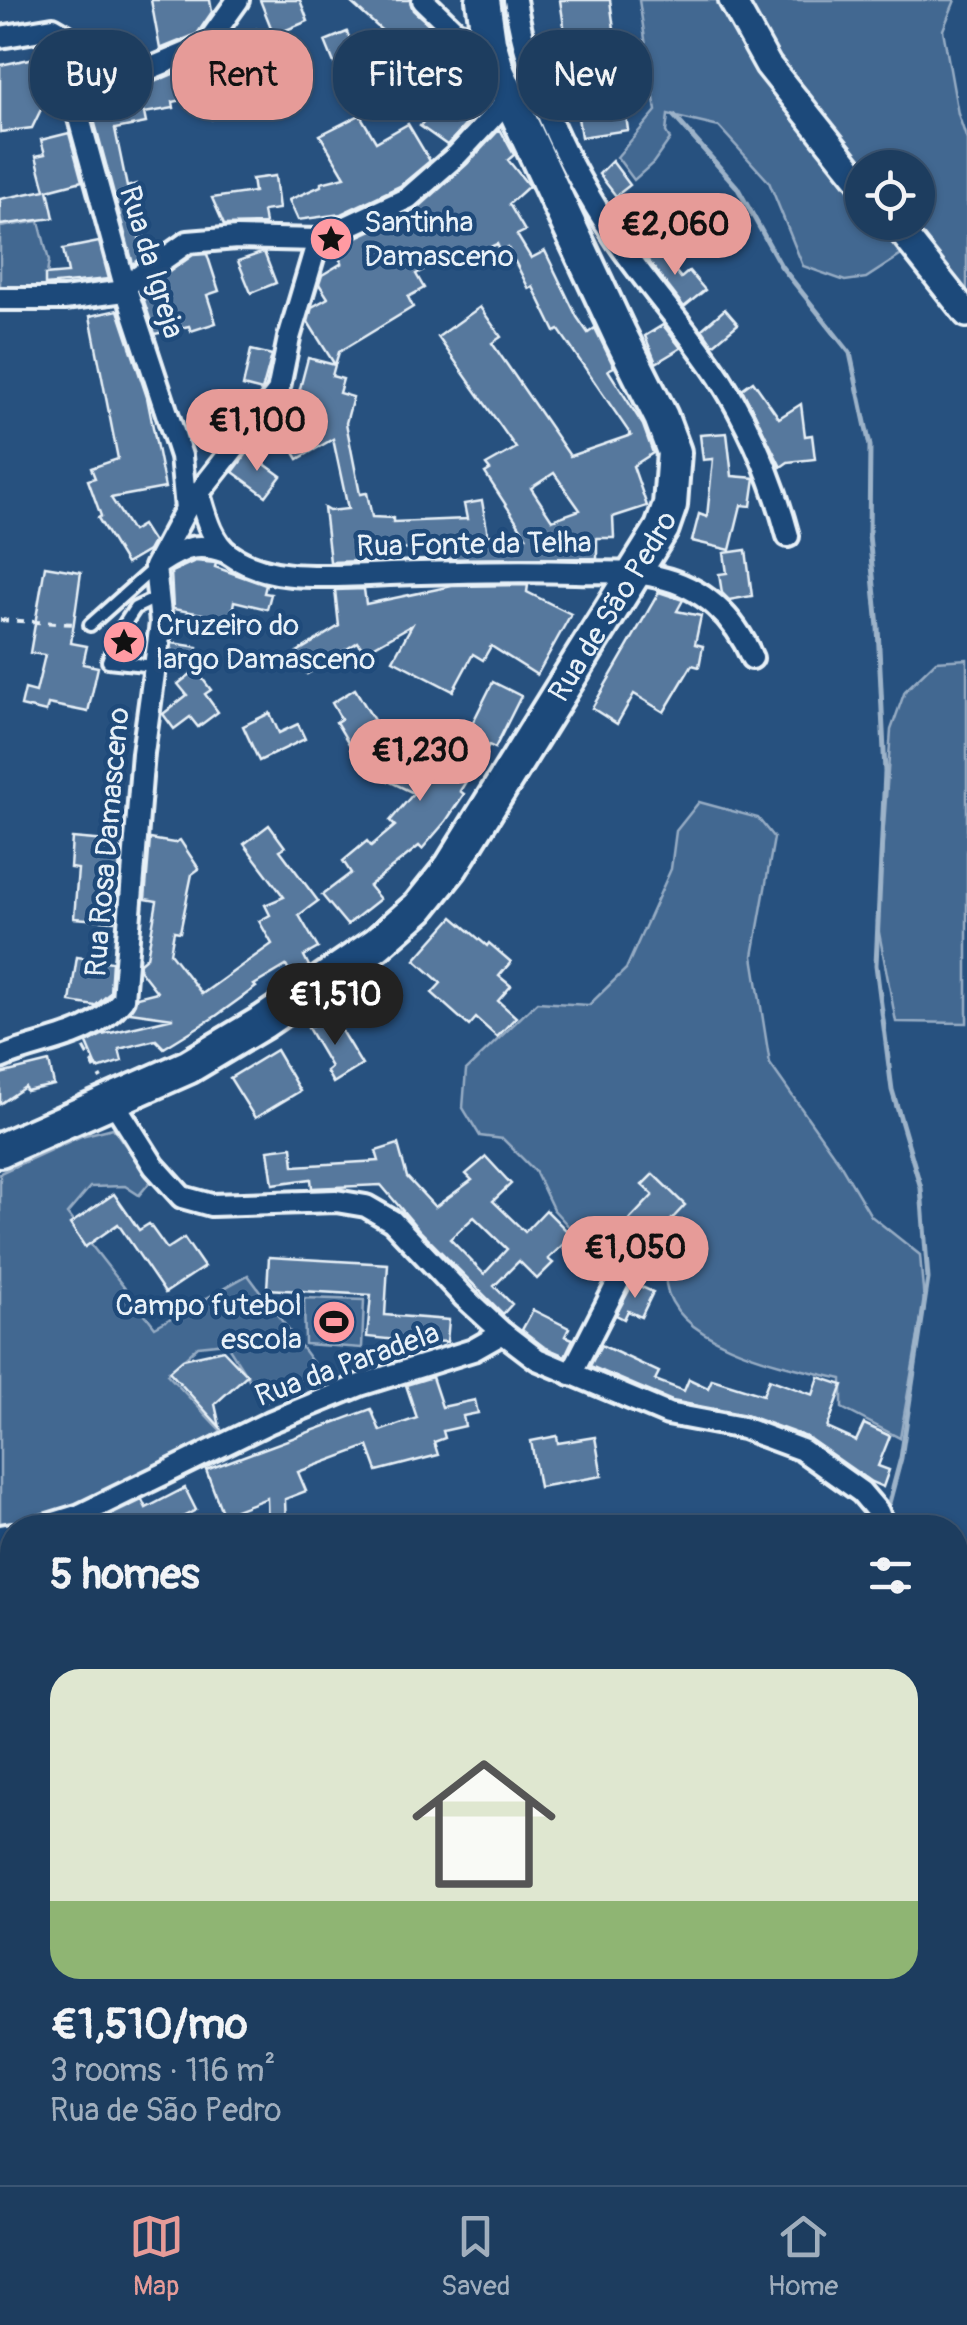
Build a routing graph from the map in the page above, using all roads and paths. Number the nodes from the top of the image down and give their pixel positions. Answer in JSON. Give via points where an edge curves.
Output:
{"nodes":[{"id":1,"x":238,"y":0,"type":"edge"},
{"id":2,"x":423,"y":0,"type":"edge"},
{"id":3,"x":483,"y":0,"type":"edge"},
{"id":4,"x":515,"y":0,"type":"edge"},
{"id":5,"x":732,"y":0,"type":"edge"},
{"id":6,"x":454,"y":30,"type":"edge"},
{"id":7,"x":487,"y":30,"type":"edge"},
{"id":8,"x":30,"y":32,"type":"edge"},
{"id":9,"x":0,"y":38,"type":"edge"},
{"id":10,"x":498,"y":66,"type":"edge"},
{"id":11,"x":152,"y":68,"type":"edge"},
{"id":12,"x":510,"y":98,"type":"junction"},
{"id":13,"x":80,"y":120,"type":"edge"},
{"id":14,"x":845,"y":162,"type":"edge"},
{"id":15,"x":318,"y":240,"type":"junction"},
{"id":16,"x":908,"y":240,"type":"edge"},
{"id":17,"x":125,"y":286,"type":"junction"},
{"id":18,"x":0,"y":299,"type":"edge"},
{"id":19,"x":967,"y":314,"type":"edge"},
{"id":20,"x":192,"y":502,"type":"junction"},
{"id":21,"x":788,"y":536,"type":"dead end"},
{"id":22,"x":226,"y":552,"type":"junction"},
{"id":23,"x":155,"y":567,"type":"junction"},
{"id":24,"x":635,"y":574,"type":"junction"},
{"id":25,"x":158,"y":597,"type":"junction"},
{"id":26,"x":0,"y":620,"type":"edge"},
{"id":27,"x":90,"y":625,"type":"joint"},
{"id":28,"x":752,"y":658,"type":"dead end"},
{"id":29,"x":155,"y":666,"type":"junction"},
{"id":30,"x":76,"y":1033,"type":"junction"},
{"id":31,"x":0,"y":1058,"type":"edge"},
{"id":32,"x":113,"y":1101,"type":"junction"},
{"id":33,"x":0,"y":1150,"type":"edge"},
{"id":34,"x":658,"y":1249,"type":"dead end"},
{"id":35,"x":503,"y":1334,"type":"junction"},
{"id":36,"x":571,"y":1374,"type":"junction"},
{"id":37,"x":72,"y":1515,"type":"edge"},
{"id":38,"x":877,"y":1515,"type":"edge"}],
"edges":[{"from":1,"to":11,"type":"street","via":[[206,45]]},
{"from":2,"to":6,"type":"street"},
{"from":3,"to":7,"type":"main road","name":"Rua de São Pedro"},
{"from":4,"to":21,"type":"street","via":[[550,125],[615,238],[719,377],[762,456]]},
{"from":5,"to":14,"type":"street","via":[[768,65]]},
{"from":8,"to":9,"type":"street","name":"Rua da Igreja"},
{"from":10,"to":12,"type":"main road","name":"Rua de São Pedro"},
{"from":12,"to":15,"type":"street","via":[[408,198]]},
{"from":12,"to":24,"type":"main road","name":"Rua de São Pedro","via":[[674,452],[666,517]]},
{"from":13,"to":17,"type":"street","name":"Rua da Igreja"},
{"from":15,"to":17,"type":"street","via":[[188,242]]},
{"from":15,"to":20,"type":"street","via":[[278,392]]},
{"from":16,"to":19,"type":"street"},
{"from":17,"to":18,"type":"street","via":[[64,300]]},
{"from":17,"to":20,"type":"street","name":"Rua da Igreja"},
{"from":20,"to":22,"type":"street"},
{"from":20,"to":23,"type":"street"},
{"from":22,"to":23,"type":"street","name":"Rua Fonte da Telha","via":[[186,546]]},
{"from":22,"to":24,"type":"street","name":"Rua Fonte da Telha","via":[[252,567],[314,577],[500,569]]},
{"from":23,"to":25,"type":"street","name":"Rua Rosa Damasceno"},
{"from":23,"to":27,"type":"lane"},
{"from":24,"to":28,"type":"street","name":"Rua Fonte da Telha","via":[[661,577],[706,598],[728,615]]},
{"from":24,"to":32,"type":"main road","name":"Rua de São Pedro","via":[[419,907],[377,944],[262,1022],[188,1067]]},
{"from":25,"to":29,"type":"street","name":"Rua Rosa Damasceno"},
{"from":25,"to":29,"type":"lane","via":[[135,608],[108,661]]},
{"from":26,"to":27,"type":"path"},
{"from":29,"to":30,"type":"street","name":"Rua Rosa Damasceno","via":[[122,999],[110,1015]]},
{"from":30,"to":31,"type":"street","name":"Rua Rosa Damasceno"},
{"from":30,"to":32,"type":"path"},
{"from":32,"to":33,"type":"main road","name":"Rua de São Pedro"},
{"from":32,"to":35,"type":"street","name":"Rua da Paradela","via":[[182,1197],[211,1206],[366,1206],[392,1221]]},
{"from":34,"to":36,"type":"street","via":[[622,1274]]},
{"from":35,"to":36,"type":"street"},
{"from":35,"to":37,"type":"street","name":"Rua da Paradela","via":[[270,1422]]},
{"from":36,"to":38,"type":"street","via":[[668,1414],[743,1428],[802,1450],[861,1492]]}]}
